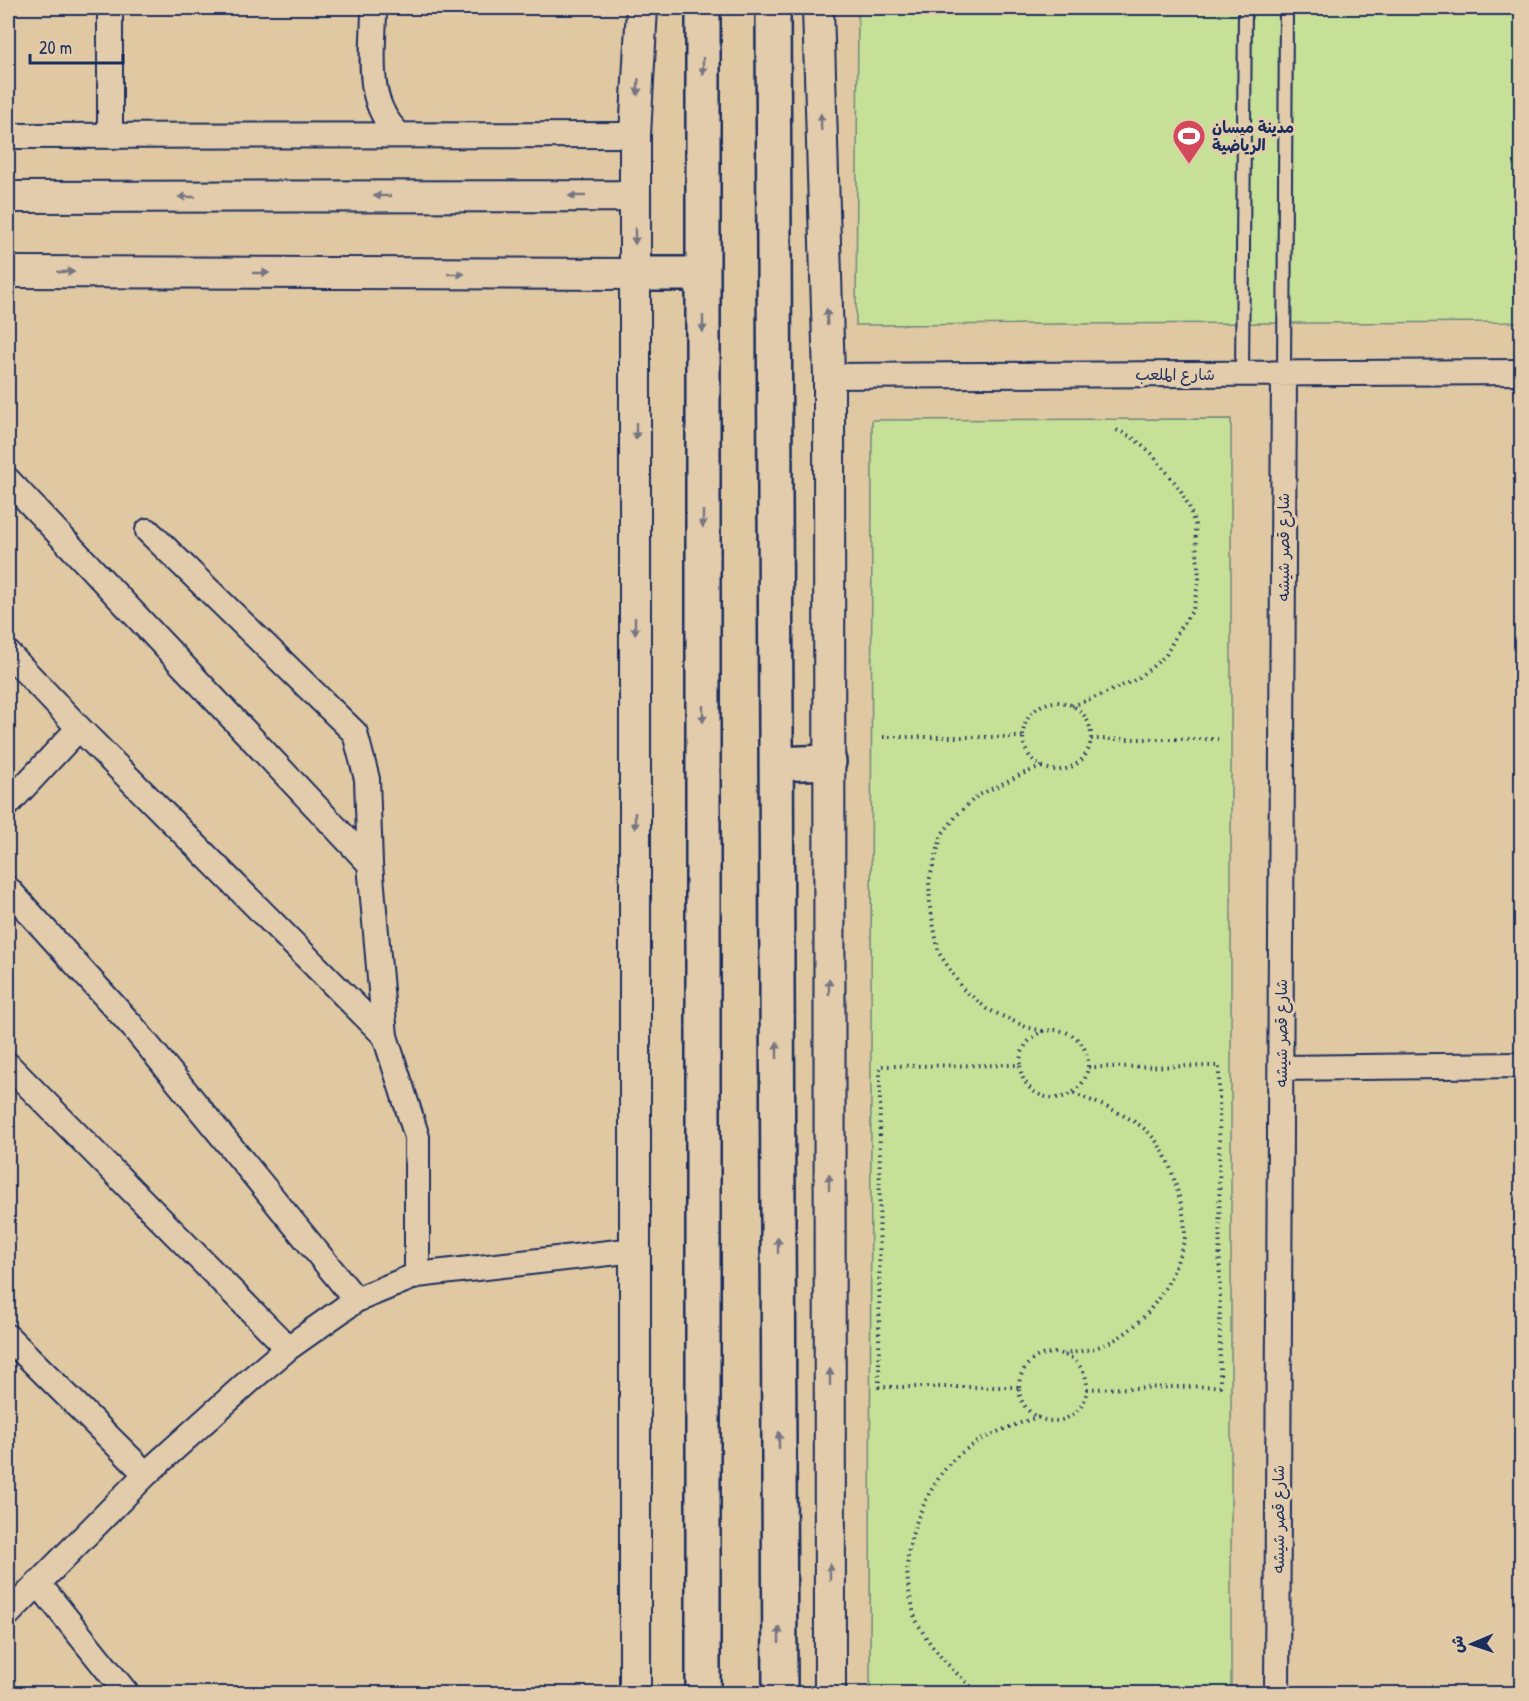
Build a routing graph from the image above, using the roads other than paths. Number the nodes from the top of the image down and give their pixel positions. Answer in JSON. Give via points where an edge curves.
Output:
{"nodes":[{"id":1,"x":110,"y":8,"type":"edge"},
{"id":2,"x":374,"y":8,"type":"edge"},
{"id":3,"x":642,"y":8,"type":"edge"},
{"id":4,"x":703,"y":8,"type":"edge"},
{"id":5,"x":773,"y":8,"type":"edge"},
{"id":6,"x":818,"y":8,"type":"edge"},
{"id":7,"x":1245,"y":8,"type":"edge"},
{"id":8,"x":1286,"y":8,"type":"edge"},
{"id":9,"x":400,"y":135,"type":"junction"},
{"id":10,"x":635,"y":135,"type":"junction"},
{"id":11,"x":8,"y":136,"type":"edge"},
{"id":12,"x":110,"y":136,"type":"junction"},
{"id":13,"x":635,"y":196,"type":"junction"},
{"id":14,"x":8,"y":197,"type":"edge"},
{"id":15,"x":8,"y":272,"type":"edge"},
{"id":16,"x":636,"y":274,"type":"junction"},
{"id":17,"x":703,"y":274,"type":"junction"},
{"id":18,"x":1521,"y":372,"type":"edge"},
{"id":19,"x":1284,"y":373,"type":"junction"},
{"id":20,"x":1242,"y":374,"type":"junction"},
{"id":21,"x":829,"y":376,"type":"junction"},
{"id":22,"x":8,"y":480,"type":"edge"},
{"id":23,"x":148,"y":531,"type":"dead end"},
{"id":24,"x":8,"y":652,"type":"edge"},
{"id":25,"x":79,"y":728,"type":"junction"},
{"id":26,"x":829,"y":762,"type":"junction"},
{"id":27,"x":776,"y":764,"type":"junction"},
{"id":28,"x":9,"y":801,"type":"edge"},
{"id":29,"x":370,"y":864,"type":"junction"},
{"id":30,"x":8,"y":889,"type":"edge"},
{"id":31,"x":385,"y":1036,"type":"junction"},
{"id":32,"x":8,"y":1065,"type":"edge"},
{"id":33,"x":1521,"y":1065,"type":"edge"},
{"id":34,"x":1281,"y":1068,"type":"junction"},
{"id":35,"x":635,"y":1250,"type":"junction"},
{"id":36,"x":417,"y":1275,"type":"junction"},
{"id":37,"x":356,"y":1300,"type":"junction"},
{"id":38,"x":8,"y":1337,"type":"edge"},
{"id":39,"x":288,"y":1348,"type":"junction"},
{"id":40,"x":146,"y":1474,"type":"junction"},
{"id":41,"x":38,"y":1584,"type":"junction"},
{"id":42,"x":8,"y":1614,"type":"edge"},
{"id":43,"x":127,"y":1694,"type":"edge"},
{"id":44,"x":635,"y":1694,"type":"edge"},
{"id":45,"x":703,"y":1694,"type":"edge"},
{"id":46,"x":780,"y":1694,"type":"edge"},
{"id":47,"x":830,"y":1694,"type":"edge"},
{"id":48,"x":1277,"y":1694,"type":"edge"}],
"edges":[{"from":1,"to":12,"type":"street"},
{"from":2,"to":9,"type":"street","via":[[374,88],[382,114]]},
{"from":3,"to":10,"type":"street","one_way":true},
{"from":4,"to":17,"type":"main road","one_way":true},
{"from":5,"to":27,"type":"main road"},
{"from":21,"to":6,"type":"street","one_way":true},
{"from":7,"to":20,"type":"lane"},
{"from":8,"to":19,"type":"lane"},
{"from":9,"to":10,"type":"street"},
{"from":9,"to":12,"type":"street"},
{"from":10,"to":13,"type":"street"},
{"from":11,"to":12,"type":"street"},
{"from":13,"to":14,"type":"street","one_way":true},
{"from":13,"to":16,"type":"street","one_way":true},
{"from":15,"to":16,"type":"street","one_way":true},
{"from":16,"to":17,"type":"main road"},
{"from":16,"to":35,"type":"street","one_way":true},
{"from":17,"to":45,"type":"main road","one_way":true},
{"from":18,"to":19,"type":"street","name":"شارع الملعب"},
{"from":19,"to":20,"type":"street","name":"شارع الملعب"},
{"from":19,"to":34,"type":"street","name":"شارع قصر شيشه"},
{"from":20,"to":21,"type":"street","name":"شارع الملعب"},
{"from":21,"to":26,"type":"street"},
{"from":22,"to":29,"type":"street"},
{"from":23,"to":29,"type":"street","via":[[355,733],[367,779]]},
{"from":24,"to":25,"type":"street"},
{"from":25,"to":28,"type":"street"},
{"from":25,"to":31,"type":"street"},
{"from":26,"to":27,"type":"main road"},
{"from":47,"to":26,"type":"street","one_way":true},
{"from":46,"to":27,"type":"main road","one_way":true},
{"from":29,"to":31,"type":"street"},
{"from":30,"to":37,"type":"street","via":[[133,1027]]},
{"from":31,"to":36,"type":"street","via":[[417,1137]]},
{"from":32,"to":39,"type":"street"},
{"from":33,"to":34,"type":"street"},
{"from":34,"to":48,"type":"street","name":"شارع قصر شيشه"},
{"from":35,"to":36,"type":"street"},
{"from":35,"to":44,"type":"street"},
{"from":36,"to":37,"type":"street"},
{"from":37,"to":39,"type":"street"},
{"from":38,"to":40,"type":"street"},
{"from":39,"to":40,"type":"street"},
{"from":40,"to":41,"type":"street"},
{"from":41,"to":42,"type":"street"},
{"from":41,"to":43,"type":"street"}]}
